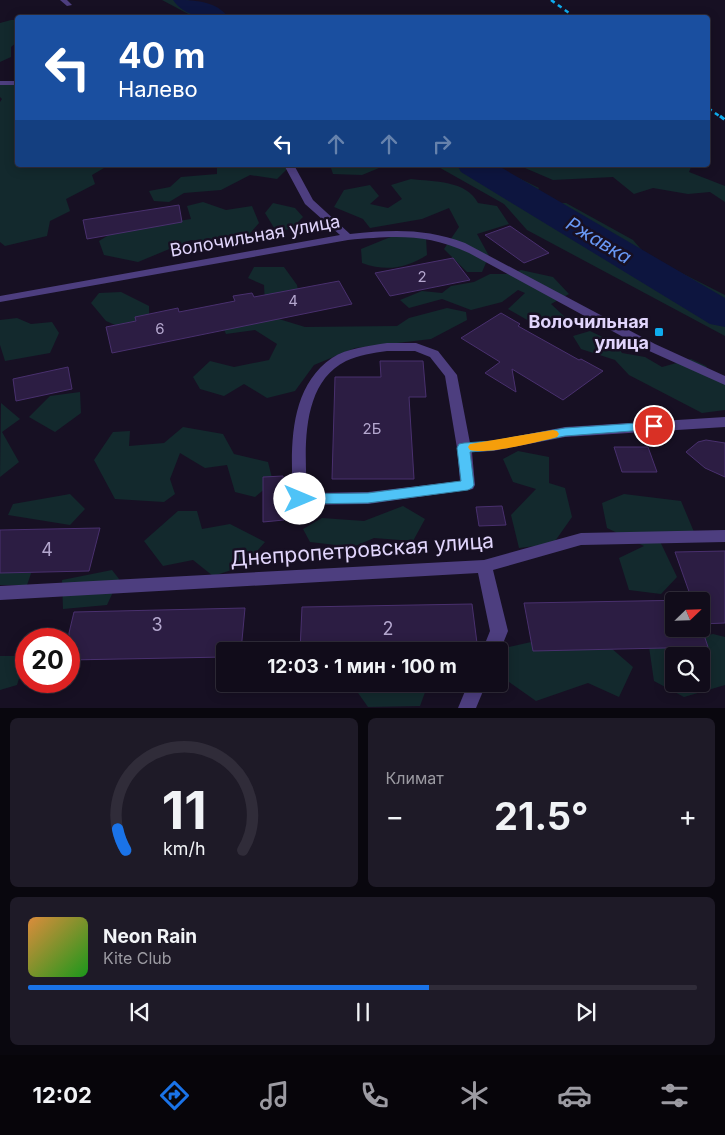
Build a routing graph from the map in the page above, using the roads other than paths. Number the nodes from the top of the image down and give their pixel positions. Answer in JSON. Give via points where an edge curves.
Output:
{"nodes":[{"id":1,"x":0,"y":83,"type":"edge"},
{"id":2,"x":15,"y":83,"type":"edge"},
{"id":3,"x":290,"y":167,"type":"edge"},
{"id":4,"x":348,"y":237,"type":"junction"},
{"id":5,"x":0,"y":299,"type":"edge"},
{"id":6,"x":725,"y":381,"type":"edge"},
{"id":7,"x":725,"y":422,"type":"edge"},
{"id":8,"x":464,"y":448,"type":"junction"},
{"id":9,"x":725,"y":536,"type":"edge"},
{"id":10,"x":484,"y":566,"type":"junction"},
{"id":11,"x":0,"y":593,"type":"edge"},
{"id":12,"x":495,"y":642,"type":"edge"},
{"id":13,"x":474,"y":692,"type":"edge"},
{"id":14,"x":467,"y":708,"type":"edge"}],
"edges":[{"from":1,"to":2,"type":"street"},
{"from":3,"to":4,"type":"street","via":[[309,202]]},
{"from":4,"to":5,"type":"street","name":"Волочильная улица"},
{"from":4,"to":6,"type":"street","name":"Волочильная улица","via":[[404,234],[436,237],[472,250],[648,344]]},
{"from":7,"to":8,"type":"street","via":[[565,432],[493,446]]},
{"from":8,"to":8,"type":"street","via":[[468,485],[368,498],[300,499],[298,447],[308,393],[320,374],[337,360],[359,352],[387,347],[416,347],[434,354],[451,375]]},
{"from":9,"to":10,"type":"street","name":"Днепропетровская улица","via":[[581,539]]},
{"from":10,"to":11,"type":"street","name":"Днепропетровская улица"},
{"from":10,"to":12,"type":"street","via":[[499,631]]},
{"from":13,"to":14,"type":"street"}]}
